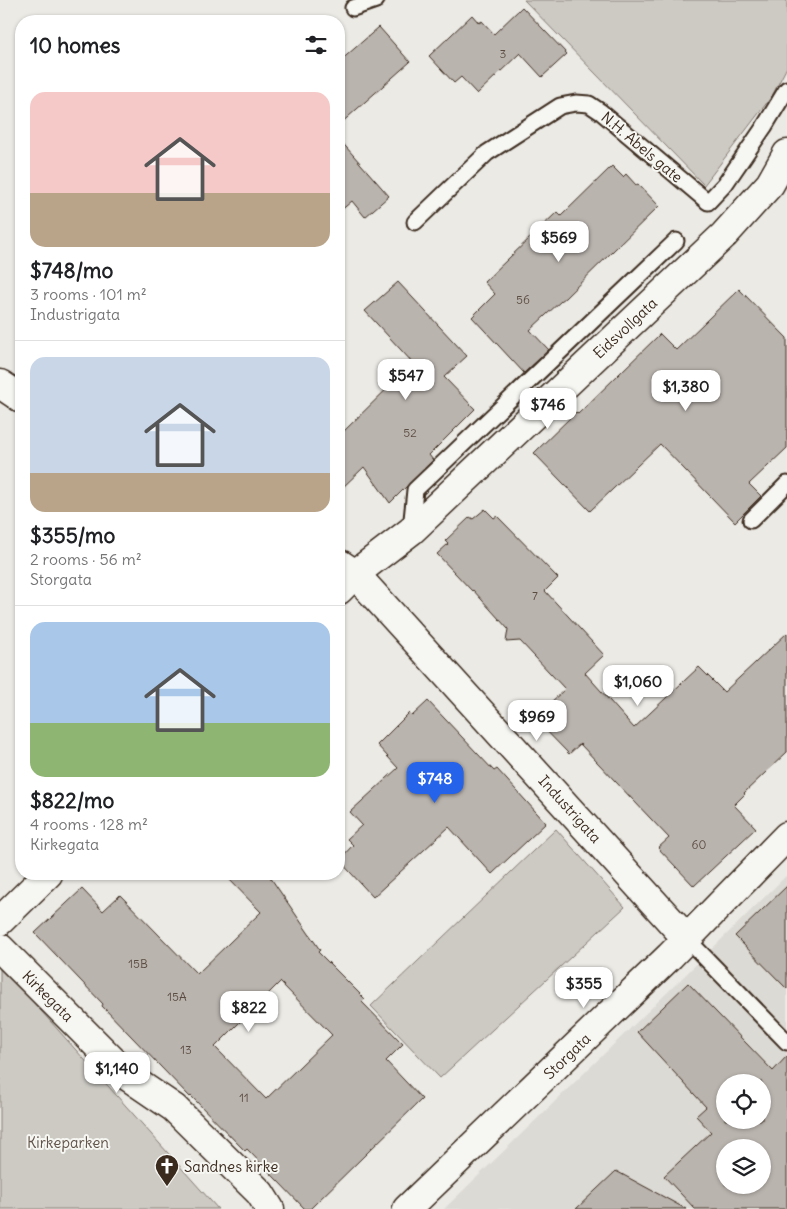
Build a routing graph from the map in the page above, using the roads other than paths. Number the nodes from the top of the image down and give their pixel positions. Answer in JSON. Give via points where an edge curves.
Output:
{"nodes":[{"id":1,"x":376,"y":0,"type":"edge"},
{"id":2,"x":354,"y":8,"type":"dead end"},
{"id":3,"x":787,"y":90,"type":"edge"},
{"id":4,"x":787,"y":154,"type":"edge"},
{"id":5,"x":415,"y":222,"type":"dead end"},
{"id":6,"x":676,"y":241,"type":"dead end"},
{"id":7,"x":0,"y":384,"type":"edge"},
{"id":8,"x":15,"y":394,"type":"edge"},
{"id":9,"x":787,"y":484,"type":"edge"},
{"id":10,"x":751,"y":520,"type":"dead end"},
{"id":11,"x":411,"y":531,"type":"junction"},
{"id":12,"x":345,"y":575,"type":"edge"},
{"id":13,"x":345,"y":577,"type":"edge"},
{"id":14,"x":787,"y":836,"type":"edge"},
{"id":15,"x":42,"y":880,"type":"edge"},
{"id":16,"x":0,"y":921,"type":"edge"},
{"id":17,"x":687,"y":939,"type":"junction"},
{"id":18,"x":0,"y":948,"type":"edge"},
{"id":19,"x":787,"y":1042,"type":"edge"},
{"id":20,"x":270,"y":1209,"type":"edge"},
{"id":21,"x":407,"y":1209,"type":"edge"}],
"edges":[{"from":1,"to":2,"type":"lane"},
{"from":3,"to":5,"type":"lane","name":"N.H. Abels gate","via":[[730,176],[708,202],[602,112],[589,104],[576,103],[560,106],[487,153]]},
{"from":4,"to":11,"type":"street","name":"Eidsvollgata","via":[[770,184],[724,235]]},
{"from":6,"to":11,"type":"lane","via":[[415,490]]},
{"from":7,"to":8,"type":"street"},
{"from":9,"to":10,"type":"lane"},
{"from":11,"to":12,"type":"street","name":"Eidsvollgata"},
{"from":13,"to":17,"type":"street","name":"Industrigata"},
{"from":14,"to":17,"type":"street","name":"Storgata"},
{"from":15,"to":16,"type":"street"},
{"from":17,"to":19,"type":"lane","name":"Industrigata"},
{"from":17,"to":21,"type":"street","name":"Storgata"},
{"from":18,"to":20,"type":"street","name":"Kirkegata","via":[[130,1078],[174,1108],[260,1193]]}]}
